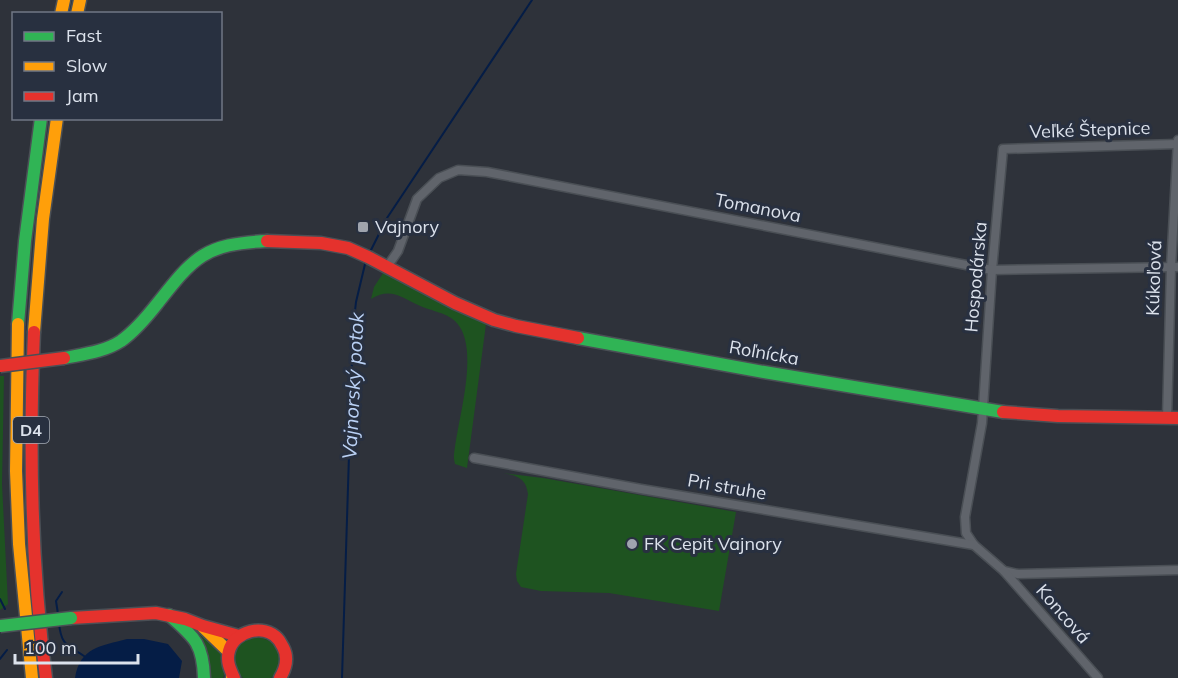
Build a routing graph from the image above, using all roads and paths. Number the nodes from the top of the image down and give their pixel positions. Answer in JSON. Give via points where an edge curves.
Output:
{"nodes":[{"id":1,"x":41,"y":120,"type":"edge"},
{"id":2,"x":57,"y":120,"type":"edge"},
{"id":3,"x":1178,"y":142,"type":"edge"},
{"id":4,"x":1003,"y":148,"type":"joint"},
{"id":5,"x":387,"y":267,"type":"junction"},
{"id":6,"x":1174,"y":267,"type":"edge"},
{"id":7,"x":992,"y":270,"type":"junction"},
{"id":8,"x":0,"y":366,"type":"edge"},
{"id":9,"x":982,"y":409,"type":"junction"},
{"id":10,"x":1172,"y":418,"type":"edge"},
{"id":11,"x":474,"y":458,"type":"dead end"},
{"id":12,"x":974,"y":545,"type":"junction"},
{"id":13,"x":1174,"y":570,"type":"edge"},
{"id":14,"x":1004,"y":572,"type":"junction"},
{"id":15,"x":1178,"y":579,"type":"edge"},
{"id":16,"x":169,"y":615,"type":"junction"},
{"id":17,"x":0,"y":626,"type":"edge"},
{"id":18,"x":203,"y":626,"type":"junction"},
{"id":19,"x":239,"y":636,"type":"junction"},
{"id":20,"x":228,"y":651,"type":"junction"},
{"id":21,"x":32,"y":678,"type":"edge"},
{"id":22,"x":46,"y":678,"type":"edge"},
{"id":23,"x":204,"y":678,"type":"edge"},
{"id":24,"x":233,"y":678,"type":"edge"},
{"id":25,"x":280,"y":678,"type":"edge"},
{"id":26,"x":1098,"y":678,"type":"edge"}],
"edges":[{"from":1,"to":21,"type":"main road","number":"D4","via":[[18,315],[17,378],[19,544]]},
{"from":2,"to":22,"type":"main road","number":"D4","via":[[40,243],[32,389],[36,584]]},
{"from":3,"to":4,"type":"street","name":"Veľké Štepnice"},
{"from":3,"to":6,"type":"street","name":"Kúkoľová"},
{"from":4,"to":7,"type":"street","name":"Hospodárska"},
{"from":5,"to":7,"type":"street","name":"Tomanova","via":[[398,251],[417,199],[439,178],[458,170],[487,172]]},
{"from":5,"to":8,"type":"main road","name":"Roľnícka","bridge":true,"via":[[344,247],[236,242],[192,262],[127,336],[112,346],[92,353]]},
{"from":5,"to":9,"type":"main road","name":"Roľnícka","via":[[454,303],[505,324]]},
{"from":6,"to":7,"type":"street","name":"Tomanova"},
{"from":6,"to":10,"type":"street","name":"Kúkoľová"},
{"from":7,"to":9,"type":"street","name":"Hospodárska"},
{"from":9,"to":10,"type":"main road","name":"Roľnícka","via":[[1028,415]]},
{"from":9,"to":12,"type":"street","via":[[965,517],[966,533]]},
{"from":11,"to":12,"type":"street","name":"Pri struhe"},
{"from":12,"to":14,"type":"street","name":"Koncová"},
{"from":13,"to":14,"type":"street"},
{"from":13,"to":15,"type":"street"},
{"from":14,"to":26,"type":"street","name":"Koncová"},
{"from":16,"to":17,"type":"main road","bridge":true,"via":[[134,613]]},
{"from":16,"to":18,"type":"main road"},
{"from":16,"to":23,"type":"main road","via":[[201,649]]},
{"from":18,"to":19,"type":"main road"},
{"from":18,"to":20,"type":"main road"},
{"from":19,"to":20,"type":"main road"},
{"from":19,"to":25,"type":"main road","via":[[258,630],[276,637],[283,645],[287,664]]},
{"from":20,"to":24,"type":"main road","via":[[228,669]]}]}
